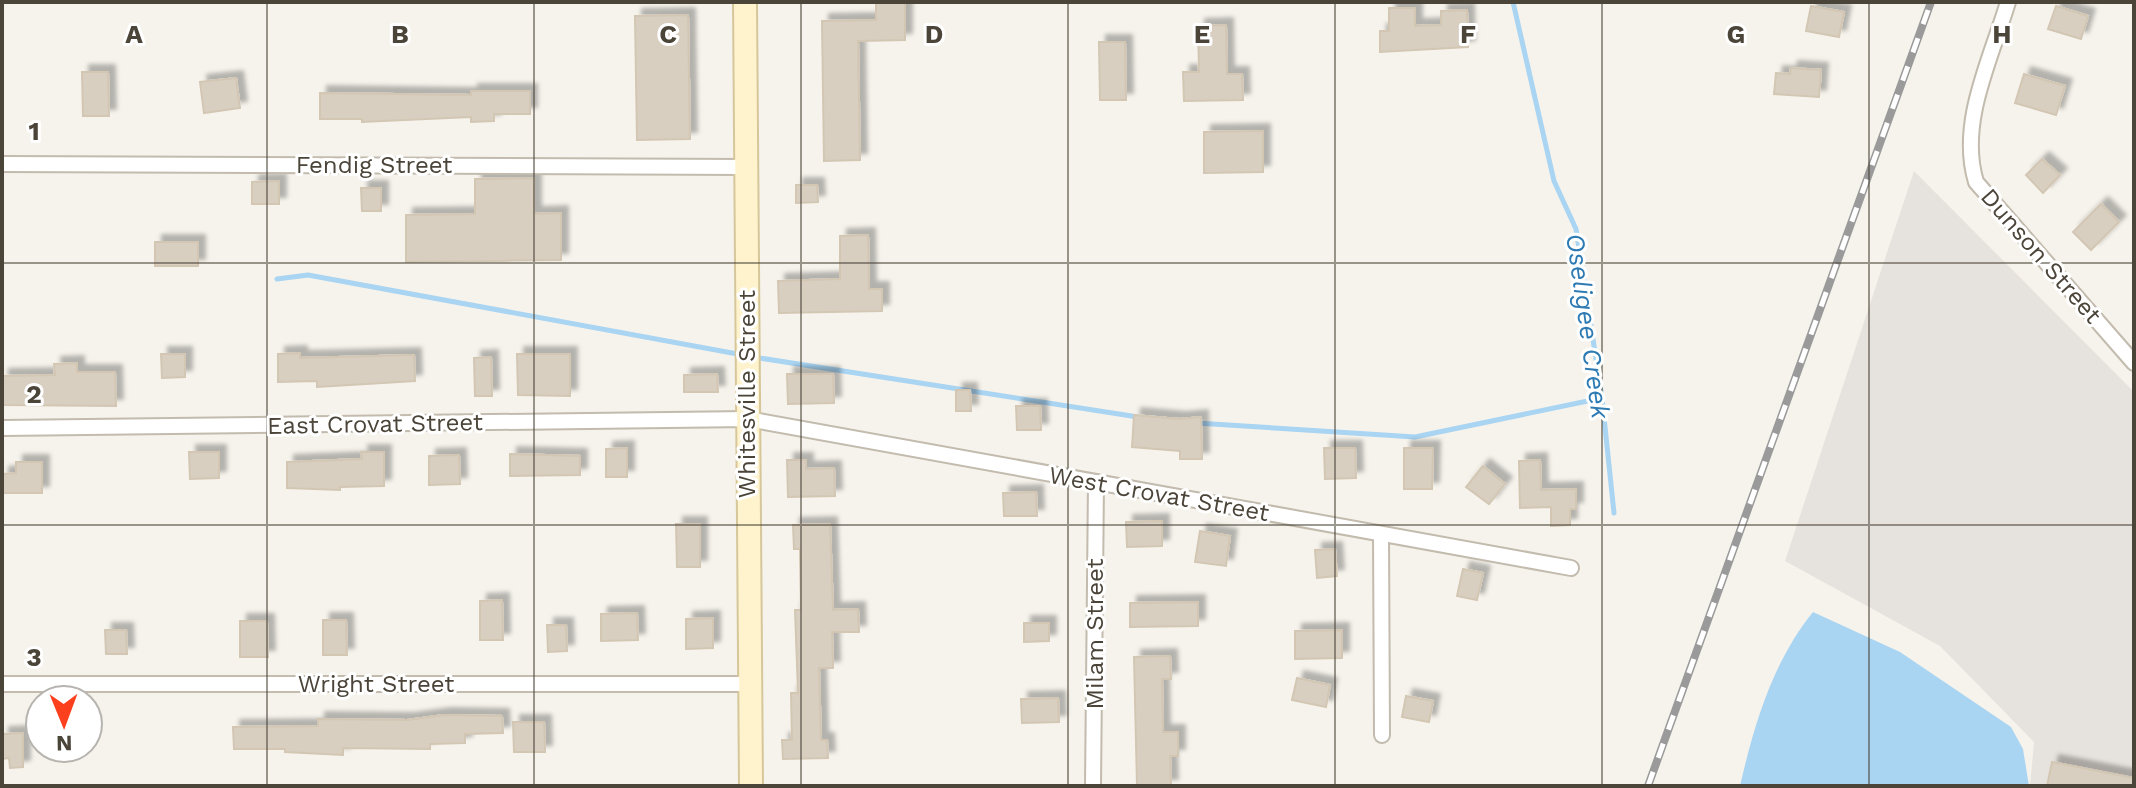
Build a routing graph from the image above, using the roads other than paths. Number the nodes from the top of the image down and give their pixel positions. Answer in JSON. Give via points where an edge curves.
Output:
{"nodes":[{"id":1,"x":745,"y":2,"type":"edge"},
{"id":2,"x":2008,"y":2,"type":"edge"},
{"id":3,"x":2,"y":164,"type":"edge"},
{"id":4,"x":746,"y":167,"type":"junction"},
{"id":5,"x":2134,"y":363,"type":"edge"},
{"id":6,"x":748,"y":419,"type":"junction"},
{"id":7,"x":2,"y":428,"type":"edge"},
{"id":8,"x":1096,"y":482,"type":"junction"},
{"id":9,"x":1381,"y":534,"type":"junction"},
{"id":10,"x":1571,"y":568,"type":"dead end"},
{"id":11,"x":2,"y":684,"type":"edge"},
{"id":12,"x":749,"y":684,"type":"junction"},
{"id":13,"x":1382,"y":735,"type":"dead end"},
{"id":14,"x":751,"y":786,"type":"edge"},
{"id":15,"x":1093,"y":786,"type":"edge"}],
"edges":[{"from":1,"to":4,"type":"main road","name":"Whitesville Street"},
{"from":2,"to":5,"type":"street","name":"Dunson Street","via":[[1970,124],[1969,158],[1976,182]]},
{"from":3,"to":4,"type":"street","name":"Fendig Street"},
{"from":4,"to":6,"type":"main road","name":"Whitesville Street"},
{"from":6,"to":7,"type":"street","name":"East Crovat Street"},
{"from":6,"to":8,"type":"street","name":"West Crovat Street"},
{"from":6,"to":12,"type":"main road","name":"Whitesville Street"},
{"from":8,"to":9,"type":"street","name":"West Crovat Street"},
{"from":8,"to":15,"type":"street","name":"Milam Street"},
{"from":9,"to":10,"type":"street","name":"West Crovat Street"},
{"from":9,"to":13,"type":"street"},
{"from":11,"to":12,"type":"street","name":"Wright Street"},
{"from":12,"to":14,"type":"main road","name":"Whitesville Street"}]}
